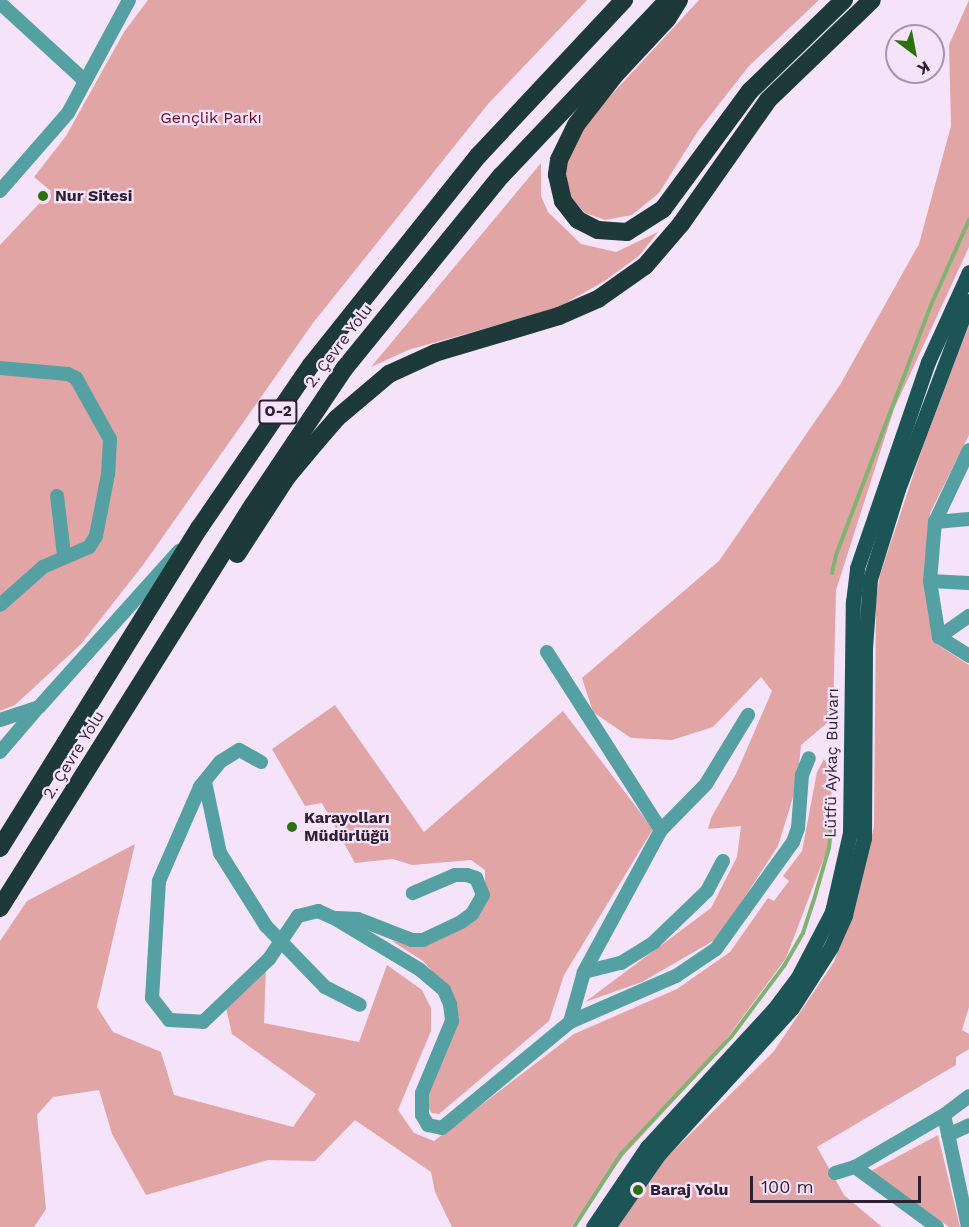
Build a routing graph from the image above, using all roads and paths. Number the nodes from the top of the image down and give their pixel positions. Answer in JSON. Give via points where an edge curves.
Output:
{"nodes":[{"id":1,"x":129,"y":0,"type":"edge"},
{"id":2,"x":622,"y":0,"type":"edge"},
{"id":3,"x":668,"y":0,"type":"edge"},
{"id":4,"x":678,"y":0,"type":"edge"},
{"id":5,"x":844,"y":0,"type":"edge"},
{"id":6,"x":872,"y":0,"type":"edge"},
{"id":7,"x":0,"y":3,"type":"edge"},
{"id":8,"x":84,"y":80,"type":"junction"},
{"id":9,"x":0,"y":191,"type":"edge"},
{"id":10,"x":969,"y":272,"type":"edge"},
{"id":11,"x":969,"y":301,"type":"edge"},
{"id":12,"x":0,"y":368,"type":"edge"},
{"id":13,"x":969,"y":450,"type":"edge"},
{"id":14,"x":969,"y":474,"type":"edge"},
{"id":15,"x":950,"y":484,"type":"junction"},
{"id":16,"x":57,"y":496,"type":"dead end"},
{"id":17,"x":969,"y":519,"type":"edge"},
{"id":18,"x":935,"y":522,"type":"junction"},
{"id":19,"x":200,"y":528,"type":"junction"},
{"id":20,"x":64,"y":555,"type":"junction"},
{"id":21,"x":930,"y":581,"type":"junction"},
{"id":22,"x":969,"y":583,"type":"edge"},
{"id":23,"x":0,"y":605,"type":"edge"},
{"id":24,"x":969,"y":616,"type":"edge"},
{"id":25,"x":177,"y":627,"type":"junction"},
{"id":26,"x":939,"y":638,"type":"junction"},
{"id":27,"x":547,"y":652,"type":"dead end"},
{"id":28,"x":969,"y":656,"type":"edge"},
{"id":29,"x":39,"y":706,"type":"junction"},
{"id":30,"x":748,"y":715,"type":"dead end"},
{"id":31,"x":0,"y":720,"type":"edge"},
{"id":32,"x":850,"y":731,"type":"junction"},
{"id":33,"x":866,"y":733,"type":"junction"},
{"id":34,"x":0,"y":752,"type":"edge"},
{"id":35,"x":808,"y":758,"type":"dead end"},
{"id":36,"x":261,"y":762,"type":"dead end"},
{"id":37,"x":205,"y":782,"type":"junction"},
{"id":38,"x":661,"y":830,"type":"junction"},
{"id":39,"x":0,"y":849,"type":"edge"},
{"id":40,"x":723,"y":861,"type":"dead end"},
{"id":41,"x":413,"y":893,"type":"dead end"},
{"id":42,"x":0,"y":908,"type":"edge"},
{"id":43,"x":334,"y":918,"type":"junction"},
{"id":44,"x":279,"y":941,"type":"junction"},
{"id":45,"x":584,"y":972,"type":"junction"},
{"id":46,"x":360,"y":1005,"type":"dead end"},
{"id":47,"x":570,"y":1022,"type":"junction"},
{"id":48,"x":969,"y":1096,"type":"edge"},
{"id":49,"x":944,"y":1115,"type":"junction"},
{"id":50,"x":969,"y":1125,"type":"edge"},
{"id":51,"x":948,"y":1136,"type":"junction"},
{"id":52,"x":855,"y":1167,"type":"junction"},
{"id":53,"x":835,"y":1173,"type":"dead end"},
{"id":54,"x":965,"y":1194,"type":"edge"},
{"id":55,"x":593,"y":1227,"type":"edge"},
{"id":56,"x":608,"y":1227,"type":"edge"},
{"id":57,"x":937,"y":1227,"type":"edge"},
{"id":58,"x":968,"y":1227,"type":"edge"}],
"edges":[{"from":1,"to":8,"type":"street"},
{"from":2,"to":19,"type":"highway","name":"2. Çevre Yolu","number":"O-2","via":[[507,122],[398,252],[311,365]]},
{"from":3,"to":25,"type":"highway","name":"2. Çevre Yolu","number":"O-2","via":[[509,168],[399,300],[306,424]]},
{"from":4,"to":5,"type":"highway","via":[[667,19],[576,125],[559,160],[557,175],[563,201],[578,220],[598,230],[627,232],[663,209],[750,91]]},
{"from":6,"to":25,"type":"highway","via":[[768,100],[662,248],[621,285],[559,316],[412,362],[366,391],[337,418],[287,477],[221,579]]},
{"from":7,"to":8,"type":"street"},
{"from":8,"to":9,"type":"street","via":[[50,138]]},
{"from":10,"to":32,"type":"main road","name":"Lütfü Aykaç Bulvarı","via":[[928,362],[857,568]]},
{"from":11,"to":33,"type":"main road","name":"Lütfü Aykaç Bulvarı","via":[[905,469],[870,579]]},
{"from":12,"to":20,"type":"street","via":[[76,378],[110,439],[108,474],[96,536],[89,547]]},
{"from":13,"to":15,"type":"street"},
{"from":14,"to":15,"type":"street"},
{"from":15,"to":18,"type":"street"},
{"from":16,"to":20,"type":"street"},
{"from":17,"to":18,"type":"street"},
{"from":18,"to":21,"type":"street"},
{"from":19,"to":29,"type":"street"},
{"from":19,"to":39,"type":"highway","name":"2. Çevre Yolu","number":"O-2"},
{"from":20,"to":23,"type":"street","via":[[43,567]]},
{"from":21,"to":22,"type":"street"},
{"from":21,"to":26,"type":"street"},
{"from":24,"to":26,"type":"street"},
{"from":25,"to":42,"type":"highway","name":"2. Çevre Yolu","number":"O-2"},
{"from":26,"to":28,"type":"street"},
{"from":27,"to":38,"type":"street"},
{"from":29,"to":31,"type":"street"},
{"from":29,"to":34,"type":"street"},
{"from":30,"to":38,"type":"street","via":[[706,784]]},
{"from":32,"to":33,"type":"main road"},
{"from":32,"to":55,"type":"main road","name":"Lütfü Aykaç Bulvarı","via":[[851,812],[846,862],[819,941],[774,1009],[653,1140]]},
{"from":33,"to":56,"type":"main road","name":"Lütfü Aykaç Bulvarı","via":[[866,814],[861,860],[831,947],[792,1008],[659,1154]]},
{"from":35,"to":47,"type":"street","via":[[793,842],[716,949],[676,976]]},
{"from":36,"to":37,"type":"street","via":[[239,750],[220,762]]},
{"from":37,"to":44,"type":"street","via":[[220,853]]},
{"from":37,"to":44,"type":"street","via":[[159,881],[152,998],[169,1020],[203,1022],[269,959]]},
{"from":38,"to":45,"type":"street"},
{"from":40,"to":45,"type":"street","via":[[707,891],[654,942],[621,963]]},
{"from":41,"to":43,"type":"street","via":[[455,875],[467,875],[476,878],[483,895],[472,914],[423,940],[412,940],[358,919]]},
{"from":43,"to":44,"type":"street","via":[[318,911],[298,916]]},
{"from":43,"to":47,"type":"street","via":[[419,969],[444,990],[452,1021],[422,1093],[422,1115],[428,1125],[442,1128],[461,1115]]},
{"from":44,"to":46,"type":"street","via":[[325,987]]},
{"from":45,"to":47,"type":"street"},
{"from":48,"to":49,"type":"street"},
{"from":49,"to":51,"type":"street"},
{"from":49,"to":52,"type":"street"},
{"from":50,"to":51,"type":"street"},
{"from":51,"to":54,"type":"street"},
{"from":52,"to":53,"type":"street"},
{"from":52,"to":57,"type":"street"},
{"from":54,"to":58,"type":"street"}]}
